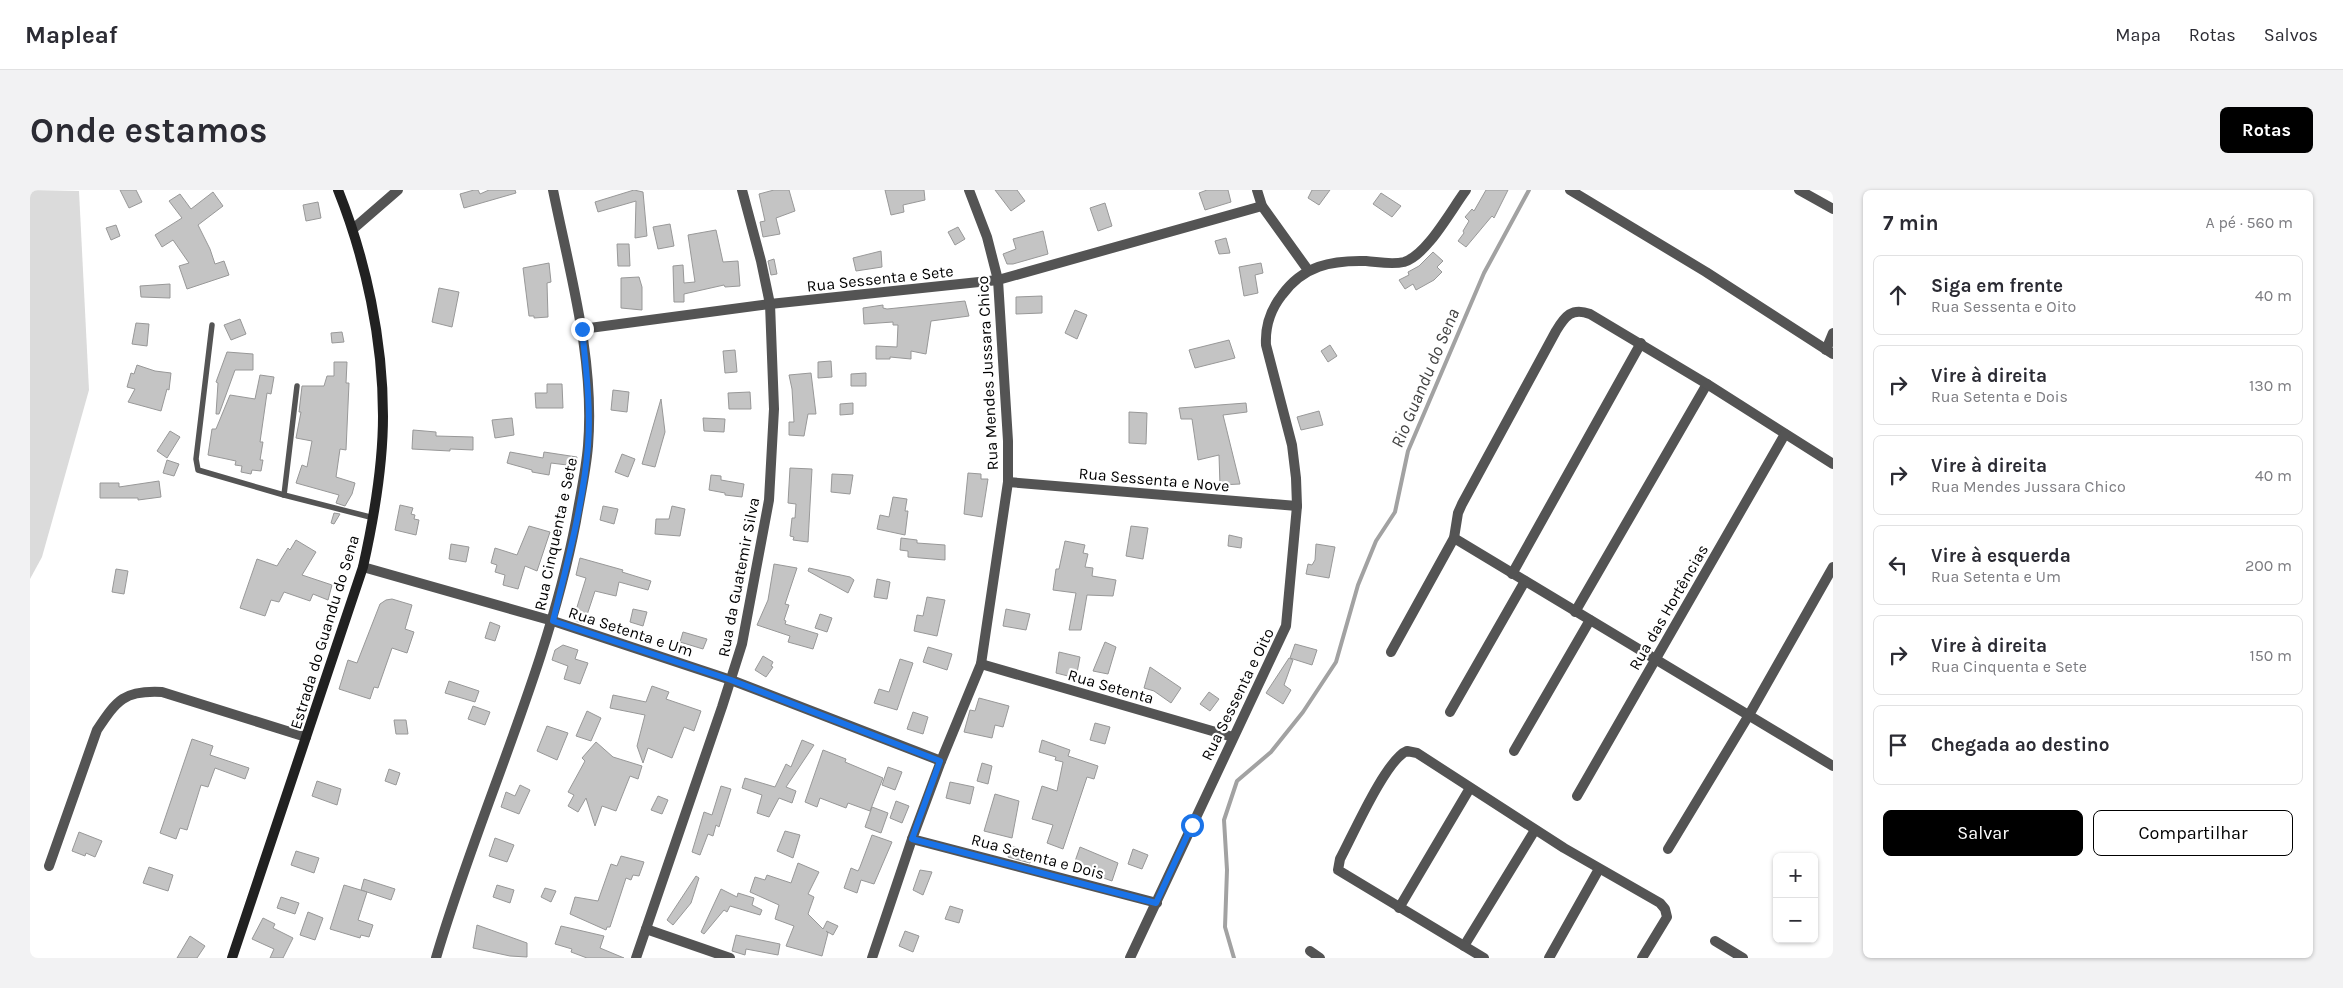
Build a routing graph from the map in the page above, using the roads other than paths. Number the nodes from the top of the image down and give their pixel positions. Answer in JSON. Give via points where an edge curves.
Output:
{"nodes":[{"id":1,"x":338,"y":190,"type":"edge"},
{"id":2,"x":398,"y":190,"type":"edge"},
{"id":3,"x":554,"y":190,"type":"edge"},
{"id":4,"x":742,"y":190,"type":"edge"},
{"id":5,"x":968,"y":190,"type":"edge"},
{"id":6,"x":1257,"y":190,"type":"edge"},
{"id":7,"x":1466,"y":190,"type":"edge"},
{"id":8,"x":1570,"y":190,"type":"edge"},
{"id":9,"x":1799,"y":190,"type":"edge"},
{"id":10,"x":1262,"y":206,"type":"junction"},
{"id":11,"x":1833,"y":209,"type":"edge"},
{"id":12,"x":353,"y":229,"type":"junction"},
{"id":13,"x":1308,"y":270,"type":"junction"},
{"id":14,"x":998,"y":280,"type":"junction"},
{"id":15,"x":770,"y":304,"type":"junction"},
{"id":16,"x":212,"y":325,"type":"dead end"},
{"id":17,"x":582,"y":329,"type":"junction"},
{"id":18,"x":1833,"y":333,"type":"edge"},
{"id":19,"x":1641,"y":343,"type":"junction"},
{"id":20,"x":1830,"y":352,"type":"edge"},
{"id":21,"x":1707,"y":384,"type":"junction"},
{"id":22,"x":297,"y":386,"type":"dead end"},
{"id":23,"x":1785,"y":434,"type":"junction"},
{"id":24,"x":1833,"y":464,"type":"edge"},
{"id":25,"x":1008,"y":482,"type":"junction"},
{"id":26,"x":284,"y":495,"type":"junction"},
{"id":27,"x":1297,"y":506,"type":"junction"},
{"id":28,"x":374,"y":518,"type":"junction"},
{"id":29,"x":1454,"y":538,"type":"junction"},
{"id":30,"x":364,"y":567,"type":"junction"},
{"id":31,"x":1833,"y":567,"type":"edge"},
{"id":32,"x":1512,"y":574,"type":"junction"},
{"id":33,"x":1525,"y":581,"type":"junction"},
{"id":34,"x":1576,"y":612,"type":"junction"},
{"id":35,"x":1590,"y":620,"type":"junction"},
{"id":36,"x":553,"y":621,"type":"junction"},
{"id":37,"x":1391,"y":652,"type":"dead end"},
{"id":38,"x":1655,"y":659,"type":"junction"},
{"id":39,"x":981,"y":664,"type":"junction"},
{"id":40,"x":731,"y":680,"type":"junction"},
{"id":41,"x":1450,"y":712,"type":"dead end"},
{"id":42,"x":1749,"y":716,"type":"junction"},
{"id":43,"x":1233,"y":736,"type":"junction"},
{"id":44,"x":306,"y":738,"type":"junction"},
{"id":45,"x":1514,"y":751,"type":"dead end"},
{"id":46,"x":940,"y":761,"type":"junction"},
{"id":47,"x":1833,"y":766,"type":"edge"},
{"id":48,"x":1470,"y":788,"type":"junction"},
{"id":49,"x":1577,"y":796,"type":"dead end"},
{"id":50,"x":1535,"y":830,"type":"junction"},
{"id":51,"x":912,"y":839,"type":"junction"},
{"id":52,"x":1668,"y":849,"type":"dead end"},
{"id":53,"x":49,"y":866,"type":"dead end"},
{"id":54,"x":1599,"y":869,"type":"junction"},
{"id":55,"x":1156,"y":903,"type":"junction"},
{"id":56,"x":1399,"y":908,"type":"junction"},
{"id":57,"x":646,"y":928,"type":"junction"},
{"id":58,"x":1715,"y":941,"type":"dead end"},
{"id":59,"x":1464,"y":946,"type":"junction"},
{"id":60,"x":1310,"y":951,"type":"dead end"},
{"id":61,"x":232,"y":958,"type":"edge"},
{"id":62,"x":436,"y":958,"type":"edge"},
{"id":63,"x":636,"y":958,"type":"edge"},
{"id":64,"x":730,"y":958,"type":"edge"},
{"id":65,"x":872,"y":958,"type":"edge"},
{"id":66,"x":1130,"y":958,"type":"edge"},
{"id":67,"x":1320,"y":958,"type":"edge"},
{"id":68,"x":1484,"y":958,"type":"edge"},
{"id":69,"x":1549,"y":958,"type":"edge"},
{"id":70,"x":1642,"y":958,"type":"edge"},
{"id":71,"x":1743,"y":958,"type":"edge"}],
"edges":[{"from":1,"to":12,"type":"main road","name":"Estrada do Guandu do Sena"},
{"from":2,"to":12,"type":"street"},
{"from":3,"to":17,"type":"street","name":"Rua Cinquenta e Sete"},
{"from":4,"to":15,"type":"street","name":"Rua da Guatemir Silva"},
{"from":5,"to":14,"type":"street","name":"Rua Mendes Jussara Chico","via":[[988,237]]},
{"from":6,"to":10,"type":"street"},
{"from":7,"to":13,"type":"street","via":[[1414,257],[1390,264],[1342,261]]},
{"from":8,"to":20,"type":"street"},
{"from":9,"to":11,"type":"street"},
{"from":10,"to":13,"type":"street"},
{"from":10,"to":14,"type":"street","name":"Rua Sessenta e Sete"},
{"from":12,"to":28,"type":"main road","name":"Estrada do Guandu do Sena","via":[[365,276],[380,365],[383,416]]},
{"from":13,"to":27,"type":"street","name":"Rua Sessenta e Oito","via":[[1288,286],[1279,299],[1265,334],[1292,445]]},
{"from":14,"to":15,"type":"street","name":"Rua Sessenta e Sete"},
{"from":14,"to":25,"type":"street","name":"Rua Mendes Jussara Chico"},
{"from":15,"to":17,"type":"street","name":"Rua Sessenta e Sete"},
{"from":15,"to":40,"type":"street","name":"Rua da Guatemir Silva","via":[[774,417],[769,500],[744,634]]},
{"from":16,"to":26,"type":"lane","via":[[196,468]]},
{"from":17,"to":36,"type":"street","name":"Rua Cinquenta e Sete","via":[[588,446],[568,562]]},
{"from":18,"to":20,"type":"street"},
{"from":19,"to":21,"type":"street"},
{"from":19,"to":29,"type":"street","via":[[1580,310],[1563,319],[1462,504]]},
{"from":19,"to":32,"type":"street"},
{"from":21,"to":23,"type":"street"},
{"from":21,"to":34,"type":"street"},
{"from":22,"to":26,"type":"lane"},
{"from":23,"to":24,"type":"street"},
{"from":23,"to":38,"type":"street","name":"Rua das Hortências"},
{"from":25,"to":27,"type":"street","name":"Rua Sessenta e Nove"},
{"from":25,"to":39,"type":"street","name":"Rua Mendes Jussara Chico"},
{"from":26,"to":28,"type":"lane"},
{"from":27,"to":43,"type":"street","name":"Rua Sessenta e Oito","via":[[1286,626]]},
{"from":28,"to":30,"type":"main road","name":"Estrada do Guandu do Sena"},
{"from":29,"to":32,"type":"street"},
{"from":29,"to":37,"type":"street"},
{"from":30,"to":36,"type":"street","name":"Rua Setenta e Um"},
{"from":30,"to":44,"type":"main road","name":"Estrada do Guandu do Sena"},
{"from":31,"to":42,"type":"street"},
{"from":32,"to":33,"type":"street"},
{"from":33,"to":34,"type":"street"},
{"from":33,"to":41,"type":"street"},
{"from":34,"to":35,"type":"street"},
{"from":35,"to":38,"type":"street"},
{"from":35,"to":45,"type":"street"},
{"from":36,"to":40,"type":"street","name":"Rua Setenta e Um"},
{"from":36,"to":62,"type":"street","name":"Rua Cinquenta e Sete"},
{"from":38,"to":42,"type":"street"},
{"from":38,"to":49,"type":"street","name":"Rua das Hortências"},
{"from":39,"to":43,"type":"street","name":"Rua Setenta"},
{"from":39,"to":46,"type":"street","name":"Rua Mendes Jussara Chico"},
{"from":40,"to":46,"type":"street","name":"Rua Setenta e Um"},
{"from":40,"to":57,"type":"street","name":"Rua da Guatemir Silva"},
{"from":42,"to":47,"type":"street"},
{"from":42,"to":52,"type":"street"},
{"from":43,"to":55,"type":"street","name":"Rua Sessenta e Oito"},
{"from":44,"to":53,"type":"street","via":[[162,692],[140,691],[124,698],[97,730]]},
{"from":44,"to":61,"type":"main road","name":"Estrada do Guandu do Sena"},
{"from":46,"to":51,"type":"street","name":"Rua Mendes Jussara Chico"},
{"from":48,"to":50,"type":"street"},
{"from":48,"to":56,"type":"street"},
{"from":48,"to":56,"type":"street","via":[[1417,753],[1407,751],[1396,759],[1376,790],[1340,859],[1338,870]]},
{"from":50,"to":54,"type":"street"},
{"from":50,"to":59,"type":"street"},
{"from":51,"to":55,"type":"street","name":"Rua Setenta e Dois"},
{"from":51,"to":65,"type":"street","name":"Rua Mendes Jussara Chico"},
{"from":54,"to":69,"type":"street"},
{"from":54,"to":70,"type":"street","via":[[1665,908],[1667,917],[1664,924]]},
{"from":55,"to":66,"type":"street","name":"Rua Sessenta e Oito"},
{"from":56,"to":59,"type":"street"},
{"from":57,"to":63,"type":"street","name":"Rua da Guatemir Silva"},
{"from":57,"to":64,"type":"street"},
{"from":58,"to":71,"type":"street"},
{"from":59,"to":68,"type":"street"},
{"from":60,"to":67,"type":"street"}]}
